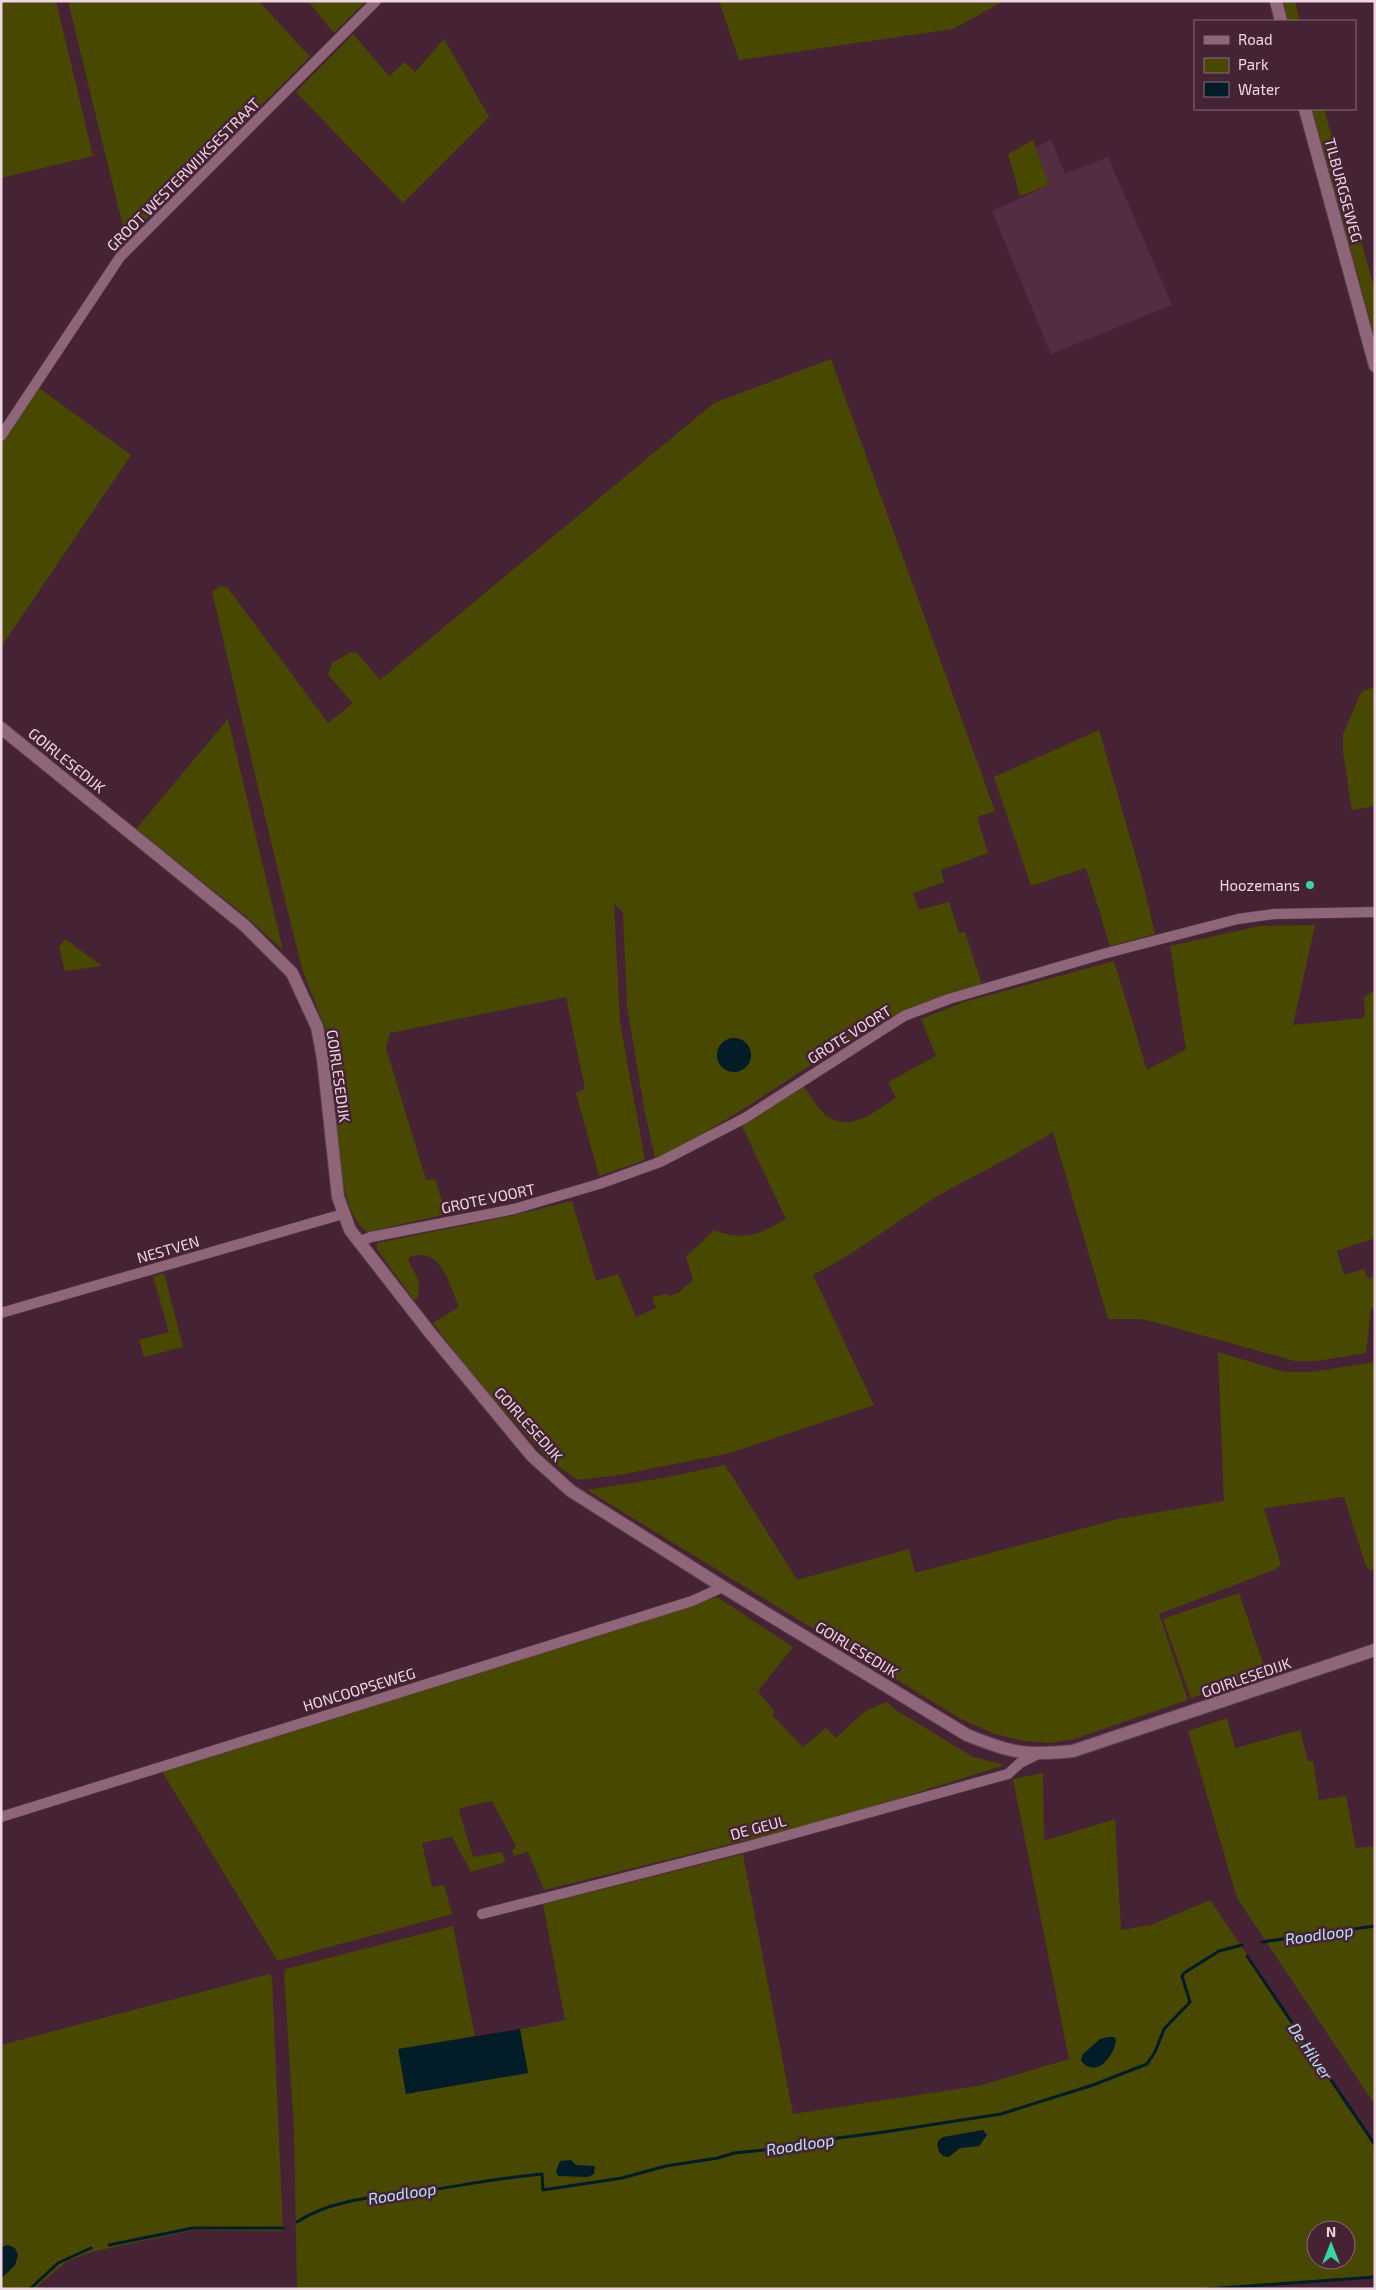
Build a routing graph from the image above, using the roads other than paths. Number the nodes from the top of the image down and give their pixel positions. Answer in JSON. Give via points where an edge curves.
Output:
{"nodes":[{"id":1,"x":376,"y":1,"type":"edge"},
{"id":2,"x":1276,"y":1,"type":"edge"},
{"id":3,"x":1281,"y":20,"type":"edge"},
{"id":4,"x":1305,"y":110,"type":"edge"},
{"id":5,"x":1375,"y":366,"type":"edge"},
{"id":6,"x":1,"y":436,"type":"edge"},
{"id":7,"x":1,"y":728,"type":"edge"},
{"id":8,"x":1375,"y":912,"type":"edge"},
{"id":9,"x":343,"y":1214,"type":"junction"},
{"id":10,"x":358,"y":1242,"type":"junction"},
{"id":11,"x":1,"y":1313,"type":"edge"},
{"id":12,"x":724,"y":1587,"type":"junction"},
{"id":13,"x":1375,"y":1650,"type":"edge"},
{"id":14,"x":1036,"y":1755,"type":"junction"},
{"id":15,"x":1,"y":1817,"type":"edge"},
{"id":16,"x":482,"y":1914,"type":"dead end"}],
"edges":[{"from":1,"to":6,"type":"street","name":"GROOT WESTERWIJKSESTRAAT","via":[[120,257]]},
{"from":2,"to":3,"type":"street"},
{"from":4,"to":5,"type":"street","name":"TILBURGSEWEG"},
{"from":7,"to":9,"type":"street","name":"GOIRLESEDIJK","via":[[244,925],[292,973],[317,1027],[334,1174]]},
{"from":8,"to":10,"type":"street","name":"GROTE VOORT","via":[[1274,914],[1238,919],[958,996],[904,1016],[744,1118],[660,1162],[514,1209]]},
{"from":9,"to":10,"type":"street","name":"GOIRLESEDIJK"},
{"from":9,"to":11,"type":"street","name":"NESTVEN"},
{"from":10,"to":12,"type":"street","name":"GOIRLESEDIJK","via":[[532,1456],[571,1491]]},
{"from":12,"to":14,"type":"street","name":"GOIRLESEDIJK","via":[[967,1735],[998,1748]]},
{"from":12,"to":15,"type":"street","name":"HONCOOPSEWEG","via":[[692,1601]]},
{"from":13,"to":14,"type":"street","name":"GOIRLESEDIJK","via":[[1073,1751]]},
{"from":14,"to":16,"type":"street","name":"DE GEUL","via":[[1008,1774],[749,1846]]}]}
